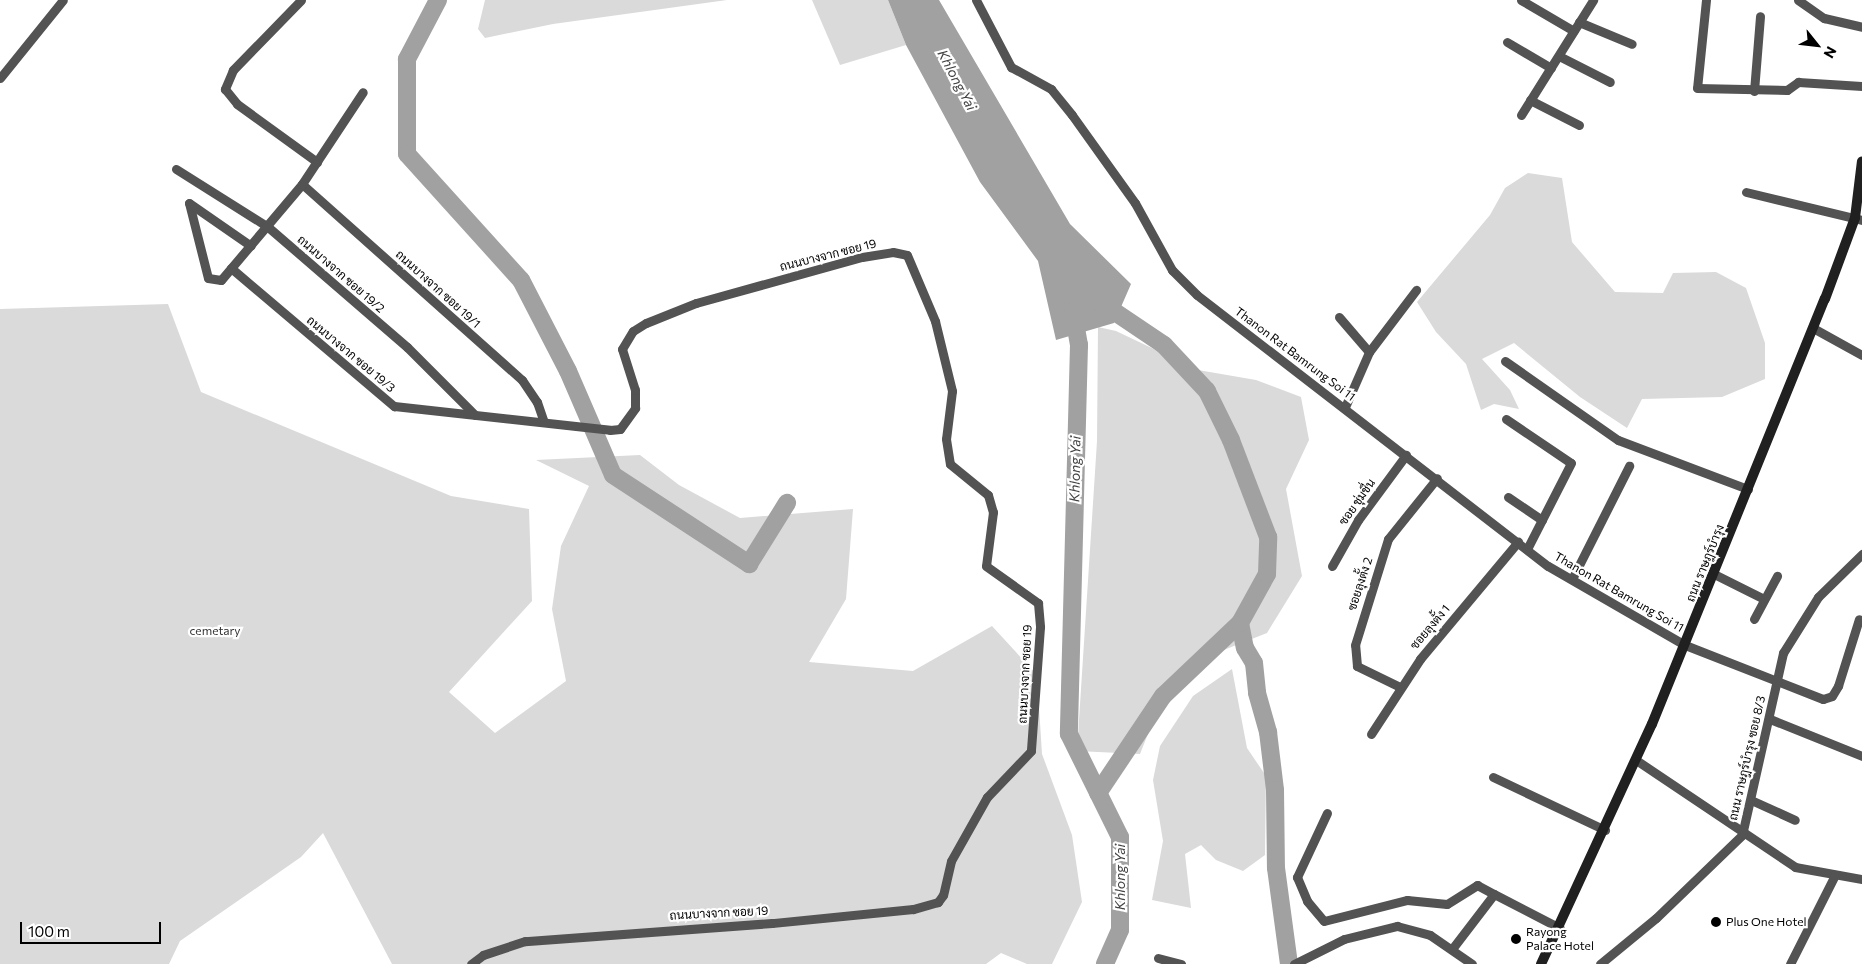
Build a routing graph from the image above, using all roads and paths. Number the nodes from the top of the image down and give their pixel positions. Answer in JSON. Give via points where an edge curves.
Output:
{"nodes":[{"id":1,"x":63,"y":0,"type":"edge"},
{"id":2,"x":301,"y":0,"type":"edge"},
{"id":3,"x":976,"y":0,"type":"edge"},
{"id":4,"x":1521,"y":0,"type":"edge"},
{"id":5,"x":1593,"y":0,"type":"edge"},
{"id":6,"x":1706,"y":0,"type":"edge"},
{"id":7,"x":1798,"y":0,"type":"edge"},
{"id":8,"x":1760,"y":16,"type":"dead end"},
{"id":9,"x":1580,"y":22,"type":"junction"},
{"id":10,"x":1862,"y":28,"type":"edge"},
{"id":11,"x":1574,"y":31,"type":"junction"},
{"id":12,"x":1507,"y":42,"type":"dead end"},
{"id":13,"x":1632,"y":44,"type":"dead end"},
{"id":14,"x":1559,"y":56,"type":"junction"},
{"id":15,"x":1550,"y":68,"type":"junction"},
{"id":16,"x":0,"y":78,"type":"edge"},
{"id":17,"x":1610,"y":82,"type":"dead end"},
{"id":18,"x":1862,"y":86,"type":"edge"},
{"id":19,"x":1754,"y":91,"type":"junction"},
{"id":20,"x":363,"y":92,"type":"dead end"},
{"id":21,"x":1530,"y":100,"type":"junction"},
{"id":22,"x":1521,"y":114,"type":"dead end"},
{"id":23,"x":1579,"y":125,"type":"dead end"},
{"id":24,"x":1862,"y":161,"type":"edge"},
{"id":25,"x":317,"y":162,"type":"junction"},
{"id":26,"x":176,"y":169,"type":"dead end"},
{"id":27,"x":302,"y":184,"type":"junction"},
{"id":28,"x":1746,"y":192,"type":"dead end"},
{"id":29,"x":1858,"y":219,"type":"edge"},
{"id":30,"x":268,"y":227,"type":"junction"},
{"id":31,"x":251,"y":246,"type":"junction"},
{"id":32,"x":231,"y":268,"type":"junction"},
{"id":33,"x":1416,"y":290,"type":"dead end"},
{"id":34,"x":1339,"y":317,"type":"dead end"},
{"id":35,"x":1813,"y":328,"type":"junction"},
{"id":36,"x":1369,"y":352,"type":"junction"},
{"id":37,"x":1862,"y":355,"type":"edge"},
{"id":38,"x":1505,"y":360,"type":"dead end"},
{"id":39,"x":1344,"y":407,"type":"junction"},
{"id":40,"x":475,"y":415,"type":"junction"},
{"id":41,"x":1506,"y":418,"type":"dead end"},
{"id":42,"x":544,"y":422,"type":"junction"},
{"id":43,"x":1406,"y":455,"type":"junction"},
{"id":44,"x":1629,"y":466,"type":"dead end"},
{"id":45,"x":1437,"y":478,"type":"junction"},
{"id":46,"x":1748,"y":489,"type":"junction"},
{"id":47,"x":1508,"y":498,"type":"dead end"},
{"id":48,"x":1542,"y":520,"type":"junction"},
{"id":49,"x":1518,"y":542,"type":"junction"},
{"id":50,"x":1527,"y":549,"type":"junction"},
{"id":51,"x":1862,"y":554,"type":"edge"},
{"id":52,"x":1332,"y":566,"type":"dead end"},
{"id":53,"x":1714,"y":574,"type":"junction"},
{"id":54,"x":1777,"y":576,"type":"dead end"},
{"id":55,"x":1572,"y":579,"type":"junction"},
{"id":56,"x":1764,"y":599,"type":"junction"},
{"id":57,"x":1859,"y":619,"type":"dead end"},
{"id":58,"x":1754,"y":620,"type":"dead end"},
{"id":59,"x":1685,"y":645,"type":"junction"},
{"id":60,"x":1775,"y":680,"type":"junction"},
{"id":61,"x":1400,"y":688,"type":"junction"},
{"id":62,"x":1770,"y":719,"type":"junction"},
{"id":63,"x":1371,"y":734,"type":"dead end"},
{"id":64,"x":1862,"y":756,"type":"edge"},
{"id":65,"x":1636,"y":760,"type":"junction"},
{"id":66,"x":1493,"y":777,"type":"dead end"},
{"id":67,"x":1750,"y":800,"type":"junction"},
{"id":68,"x":1327,"y":812,"type":"dead end"},
{"id":69,"x":1795,"y":820,"type":"dead end"},
{"id":70,"x":1605,"y":830,"type":"junction"},
{"id":71,"x":1742,"y":835,"type":"junction"},
{"id":72,"x":1835,"y":875,"type":"junction"},
{"id":73,"x":1862,"y":879,"type":"edge"},
{"id":74,"x":1494,"y":894,"type":"junction"},
{"id":75,"x":1560,"y":928,"type":"junction"},
{"id":76,"x":1452,"y":949,"type":"junction"},
{"id":77,"x":1158,"y":958,"type":"dead end"},
{"id":78,"x":484,"y":960,"type":"edge"},
{"id":79,"x":471,"y":964,"type":"edge"},
{"id":80,"x":1181,"y":964,"type":"edge"},
{"id":81,"x":1294,"y":964,"type":"edge"},
{"id":82,"x":1472,"y":964,"type":"edge"},
{"id":83,"x":1541,"y":964,"type":"edge"},
{"id":84,"x":1600,"y":964,"type":"edge"},
{"id":85,"x":1790,"y":964,"type":"edge"}],
"edges":[{"from":1,"to":16,"type":"street"},
{"from":2,"to":25,"type":"street","via":[[233,70],[225,89],[237,104]]},
{"from":3,"to":39,"type":"street","name":"Thanon Rat Bamrung Soi 11","via":[[1011,67],[1051,89],[1072,115],[1135,202],[1172,270],[1197,295]]},
{"from":4,"to":11,"type":"street"},
{"from":5,"to":9,"type":"street"},
{"from":6,"to":19,"type":"street","via":[[1697,88]]},
{"from":7,"to":10,"type":"street","via":[[1824,18]]},
{"from":8,"to":19,"type":"street"},
{"from":9,"to":11,"type":"street"},
{"from":9,"to":13,"type":"street"},
{"from":11,"to":14,"type":"street"},
{"from":12,"to":15,"type":"street"},
{"from":14,"to":15,"type":"street"},
{"from":14,"to":17,"type":"street"},
{"from":15,"to":21,"type":"street"},
{"from":18,"to":19,"type":"street","via":[[1798,82],[1787,90]]},
{"from":20,"to":25,"type":"street"},
{"from":21,"to":22,"type":"street"},
{"from":21,"to":23,"type":"street"},
{"from":24,"to":29,"type":"street","name":"ถนน ราษฎร์บำรุง"},
{"from":25,"to":27,"type":"street"},
{"from":26,"to":30,"type":"street","name":"ถนนบางจาก ซอย 19/2"},
{"from":27,"to":30,"type":"street"},
{"from":27,"to":42,"type":"street","name":"ถนนบางจาก ซอย 19/1","via":[[522,380],[538,402]]},
{"from":28,"to":29,"type":"street"},
{"from":29,"to":35,"type":"street","name":"ถนน ราษฎร์บำรุง"},
{"from":30,"to":31,"type":"street"},
{"from":30,"to":40,"type":"street","name":"ถนนบางจาก ซอย 19/2","via":[[407,347]]},
{"from":31,"to":32,"type":"street"},
{"from":31,"to":32,"type":"street","via":[[189,203],[208,278],[221,280]]},
{"from":32,"to":40,"type":"street","name":"ถนนบางจาก ซอย 19/3","via":[[387,402],[402,409]]},
{"from":33,"to":36,"type":"street"},
{"from":34,"to":36,"type":"street"},
{"from":35,"to":37,"type":"street"},
{"from":35,"to":46,"type":"street","name":"ถนน ราษฎร์บำรุง"},
{"from":36,"to":39,"type":"street"},
{"from":38,"to":46,"type":"street","via":[[1618,440]]},
{"from":39,"to":43,"type":"street","name":"Thanon Rat Bamrung Soi 11"},
{"from":40,"to":42,"type":"street","name":"ถนนบางจาก ซอย 19"},
{"from":41,"to":48,"type":"street","via":[[1571,463]]},
{"from":42,"to":78,"type":"street","name":"ถนนบางจาก ซอย 19","via":[[569,427],[620,429],[635,408],[635,390],[622,349],[633,331],[646,323],[696,304],[862,257],[893,252],[907,255],[935,322],[952,391],[946,439],[950,464],[988,495],[994,512],[986,566],[1038,604],[1034,741],[1026,760],[990,792],[951,861],[944,896],[929,906],[772,923],[525,940]]},
{"from":43,"to":45,"type":"street","name":"Thanon Rat Bamrung Soi 11"},
{"from":43,"to":52,"type":"street","name":"ซอย ชุ่มชื่น","via":[[1358,520]]},
{"from":44,"to":55,"type":"street"},
{"from":45,"to":49,"type":"street","name":"Thanon Rat Bamrung Soi 11"},
{"from":45,"to":61,"type":"street","name":"ซอยลุงตั้ง 2","via":[[1388,539],[1355,644],[1357,666]]},
{"from":46,"to":53,"type":"street","name":"ถนน ราษฎร์บำรุง"},
{"from":47,"to":48,"type":"street"},
{"from":48,"to":50,"type":"street"},
{"from":49,"to":50,"type":"street","name":"Thanon Rat Bamrung Soi 11"},
{"from":49,"to":61,"type":"street","name":"ซอยลุงตั้ง 1"},
{"from":50,"to":55,"type":"street","name":"Thanon Rat Bamrung Soi 11"},
{"from":51,"to":60,"type":"street","name":"ถนน ราษฎร์บำรุง ซอย 8/3","via":[[1818,597],[1800,622],[1782,653]]},
{"from":53,"to":56,"type":"street"},
{"from":53,"to":59,"type":"street","name":"ถนน ราษฎร์บำรุง"},
{"from":54,"to":56,"type":"street"},
{"from":55,"to":59,"type":"street","name":"Thanon Rat Bamrung Soi 11"},
{"from":56,"to":58,"type":"street"},
{"from":57,"to":60,"type":"street","name":"Thanon Rat Bamrung Soi 11","via":[[1832,696],[1823,699]]},
{"from":59,"to":60,"type":"street","name":"Thanon Rat Bamrung Soi 11"},
{"from":59,"to":65,"type":"street","name":"ถนน ราษฎร์บำรุง"},
{"from":60,"to":62,"type":"street","name":"ถนน ราษฎร์บำรุง ซอย 8/3"},
{"from":61,"to":63,"type":"street","name":"ซอยลุงตั้ง 1"},
{"from":62,"to":64,"type":"street"},
{"from":62,"to":67,"type":"street","name":"ถนน ราษฎร์บำรุง ซอย 8/3"},
{"from":65,"to":70,"type":"street","name":"ถนน ราษฎร์บำรุง"},
{"from":65,"to":71,"type":"street"},
{"from":66,"to":70,"type":"street"},
{"from":67,"to":69,"type":"street"},
{"from":67,"to":71,"type":"street","name":"ถนน ราษฎร์บำรุง ซอย 8/3"},
{"from":68,"to":74,"type":"street","via":[[1297,876],[1307,901],[1324,920],[1407,900],[1447,904],[1477,885]]},
{"from":70,"to":75,"type":"street","name":"ถนน ราษฎร์บำรุง"},
{"from":71,"to":72,"type":"street","via":[[1796,867]]},
{"from":71,"to":84,"type":"street","name":"ถนน ราษฎร์บำรุง ซอย 8/3","via":[[1656,918]]},
{"from":72,"to":73,"type":"street"},
{"from":72,"to":85,"type":"street"},
{"from":74,"to":75,"type":"street"},
{"from":74,"to":76,"type":"street"},
{"from":75,"to":83,"type":"street","name":"ถนน ราษฎร์บำรุง"},
{"from":76,"to":81,"type":"street","via":[[1417,929],[1388,926],[1344,939]]},
{"from":76,"to":82,"type":"street"},
{"from":77,"to":80,"type":"street"},
{"from":78,"to":79,"type":"street"}]}
